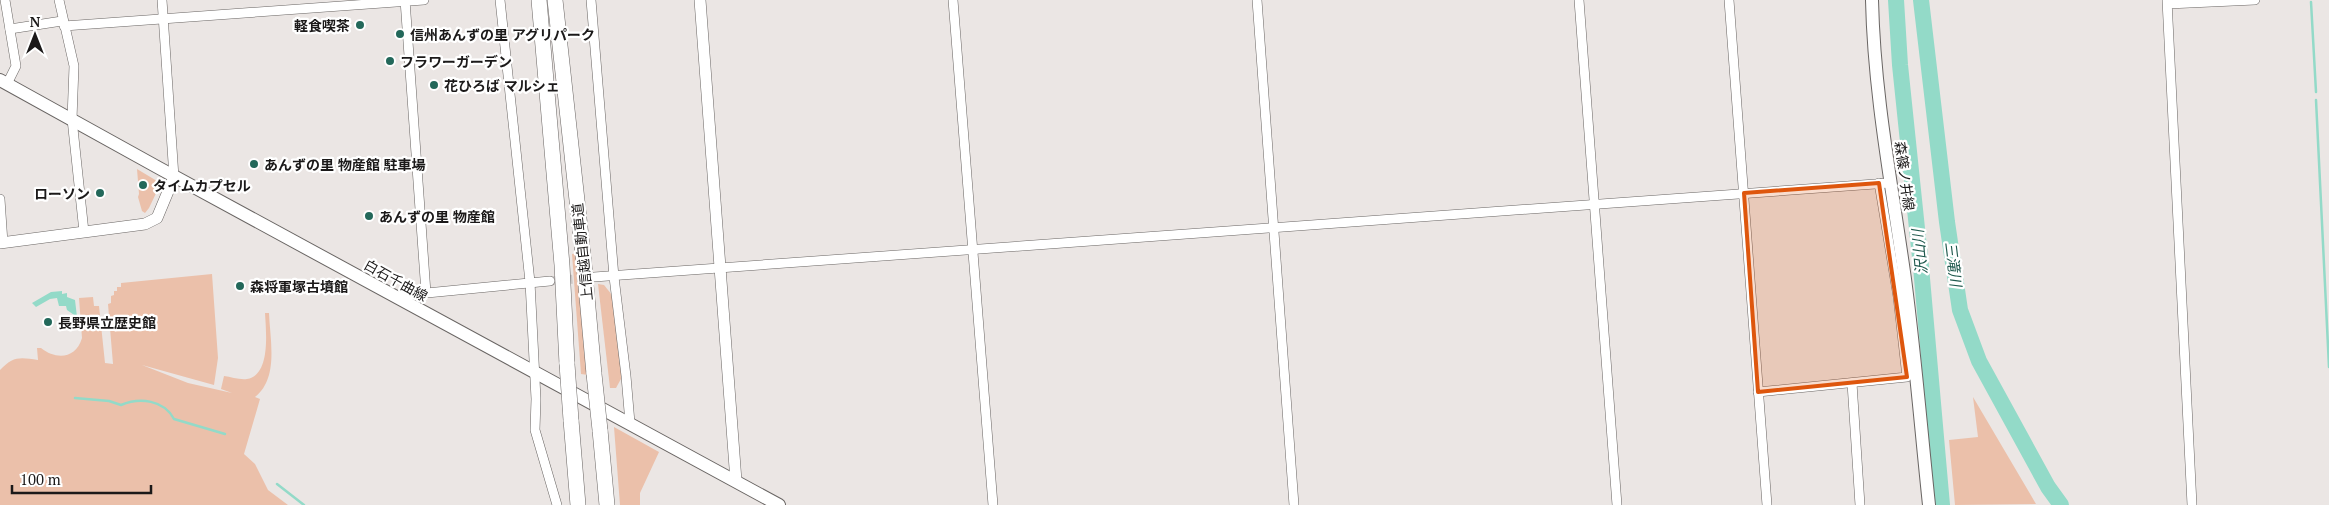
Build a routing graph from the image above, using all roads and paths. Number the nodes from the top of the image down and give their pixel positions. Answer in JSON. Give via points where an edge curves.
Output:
{"nodes":[{"id":1,"x":4,"y":0,"type":"edge"},
{"id":2,"x":59,"y":0,"type":"edge"},
{"id":3,"x":162,"y":0,"type":"edge"},
{"id":4,"x":424,"y":0,"type":"edge"},
{"id":5,"x":500,"y":0,"type":"edge"},
{"id":6,"x":539,"y":0,"type":"edge"},
{"id":7,"x":555,"y":0,"type":"edge"},
{"id":8,"x":591,"y":0,"type":"edge"},
{"id":9,"x":700,"y":0,"type":"edge"},
{"id":10,"x":953,"y":0,"type":"edge"},
{"id":11,"x":1257,"y":0,"type":"edge"},
{"id":12,"x":1579,"y":0,"type":"edge"},
{"id":13,"x":1729,"y":0,"type":"edge"},
{"id":14,"x":1872,"y":0,"type":"edge"},
{"id":15,"x":2254,"y":0,"type":"edge"},
{"id":16,"x":405,"y":1,"type":"edge"},
{"id":17,"x":2168,"y":2,"type":"edge"},
{"id":18,"x":164,"y":19,"type":"junction"},
{"id":19,"x":63,"y":23,"type":"junction"},
{"id":20,"x":10,"y":29,"type":"junction"},
{"id":21,"x":4,"y":82,"type":"edge"},
{"id":22,"x":72,"y":120,"type":"junction"},
{"id":23,"x":174,"y":177,"type":"junction"},
{"id":24,"x":1884,"y":183,"type":"junction"},
{"id":25,"x":1744,"y":193,"type":"junction"},
{"id":26,"x":0,"y":198,"type":"edge"},
{"id":27,"x":1595,"y":205,"type":"junction"},
{"id":28,"x":1274,"y":228,"type":"junction"},
{"id":29,"x":84,"y":232,"type":"junction"},
{"id":30,"x":1,"y":243,"type":"edge"},
{"id":31,"x":972,"y":250,"type":"junction"},
{"id":32,"x":722,"y":269,"type":"junction"},
{"id":33,"x":594,"y":277,"type":"tunnel mouth"},
{"id":34,"x":614,"y":277,"type":"junction"},
{"id":35,"x":550,"y":281,"type":"tunnel mouth"},
{"id":36,"x":530,"y":282,"type":"junction"},
{"id":37,"x":426,"y":293,"type":"junction"},
{"id":38,"x":396,"y":296,"type":"junction"},
{"id":39,"x":534,"y":372,"type":"junction"},
{"id":40,"x":1852,"y":382,"type":"junction"},
{"id":41,"x":1758,"y":392,"type":"junction"},
{"id":42,"x":630,"y":423,"type":"junction"},
{"id":43,"x":736,"y":481,"type":"junction"},
{"id":44,"x":557,"y":505,"type":"edge"},
{"id":45,"x":578,"y":505,"type":"edge"},
{"id":46,"x":607,"y":505,"type":"edge"},
{"id":47,"x":779,"y":505,"type":"edge"},
{"id":48,"x":993,"y":505,"type":"edge"},
{"id":49,"x":1294,"y":505,"type":"edge"},
{"id":50,"x":1617,"y":505,"type":"edge"},
{"id":51,"x":1767,"y":505,"type":"edge"},
{"id":52,"x":1860,"y":505,"type":"edge"},
{"id":53,"x":1928,"y":505,"type":"edge"},
{"id":54,"x":2192,"y":505,"type":"edge"}],
"edges":[{"from":1,"to":20,"type":"street"},
{"from":2,"to":19,"type":"street"},
{"from":3,"to":18,"type":"street"},
{"from":4,"to":16,"type":"street"},
{"from":5,"to":36,"type":"street"},
{"from":6,"to":45,"type":"highway","name":"上信越自動車道","bridge":true,"via":[[562,265]]},
{"from":7,"to":46,"type":"highway","name":"上信越自動車道","bridge":true},
{"from":8,"to":34,"type":"street"},
{"from":9,"to":32,"type":"street"},
{"from":10,"to":31,"type":"street"},
{"from":11,"to":28,"type":"street"},
{"from":12,"to":27,"type":"street"},
{"from":13,"to":25,"type":"street"},
{"from":14,"to":24,"type":"main road","name":"森篠ノ井線"},
{"from":15,"to":17,"type":"street"},
{"from":16,"to":18,"type":"street"},
{"from":16,"to":37,"type":"street"},
{"from":17,"to":54,"type":"street"},
{"from":18,"to":19,"type":"street"},
{"from":18,"to":23,"type":"street"},
{"from":19,"to":20,"type":"street"},
{"from":19,"to":22,"type":"street","via":[[74,66]]},
{"from":20,"to":21,"type":"street","via":[[16,66]]},
{"from":21,"to":22,"type":"main road","name":"白石千曲線"},
{"from":22,"to":23,"type":"main road","name":"白石千曲線"},
{"from":22,"to":29,"type":"street"},
{"from":23,"to":29,"type":"street","via":[[156,218],[145,224]]},
{"from":23,"to":38,"type":"main road","name":"白石千曲線"},
{"from":24,"to":25,"type":"street"},
{"from":24,"to":40,"type":"street","via":[[1908,378]]},
{"from":24,"to":53,"type":"main road","name":"森篠ノ井線","via":[[1910,320]]},
{"from":25,"to":27,"type":"street"},
{"from":25,"to":41,"type":"street"},
{"from":26,"to":30,"type":"street"},
{"from":27,"to":28,"type":"street"},
{"from":27,"to":50,"type":"street"},
{"from":28,"to":31,"type":"street"},
{"from":28,"to":49,"type":"street"},
{"from":29,"to":30,"type":"street"},
{"from":31,"to":32,"type":"street"},
{"from":31,"to":48,"type":"street"},
{"from":32,"to":34,"type":"street"},
{"from":32,"to":43,"type":"street"},
{"from":33,"to":34,"type":"street"},
{"from":34,"to":42,"type":"street"},
{"from":35,"to":36,"type":"street"},
{"from":36,"to":37,"type":"street"},
{"from":36,"to":39,"type":"street"},
{"from":37,"to":38,"type":"street"},
{"from":38,"to":39,"type":"main road","name":"白石千曲線"},
{"from":39,"to":42,"type":"main road","name":"白石千曲線"},
{"from":39,"to":44,"type":"street","via":[[535,430]]},
{"from":40,"to":41,"type":"street"},
{"from":40,"to":52,"type":"street"},
{"from":41,"to":51,"type":"street"},
{"from":42,"to":43,"type":"main road","name":"白石千曲線"},
{"from":43,"to":47,"type":"main road","name":"白石千曲線"}]}
